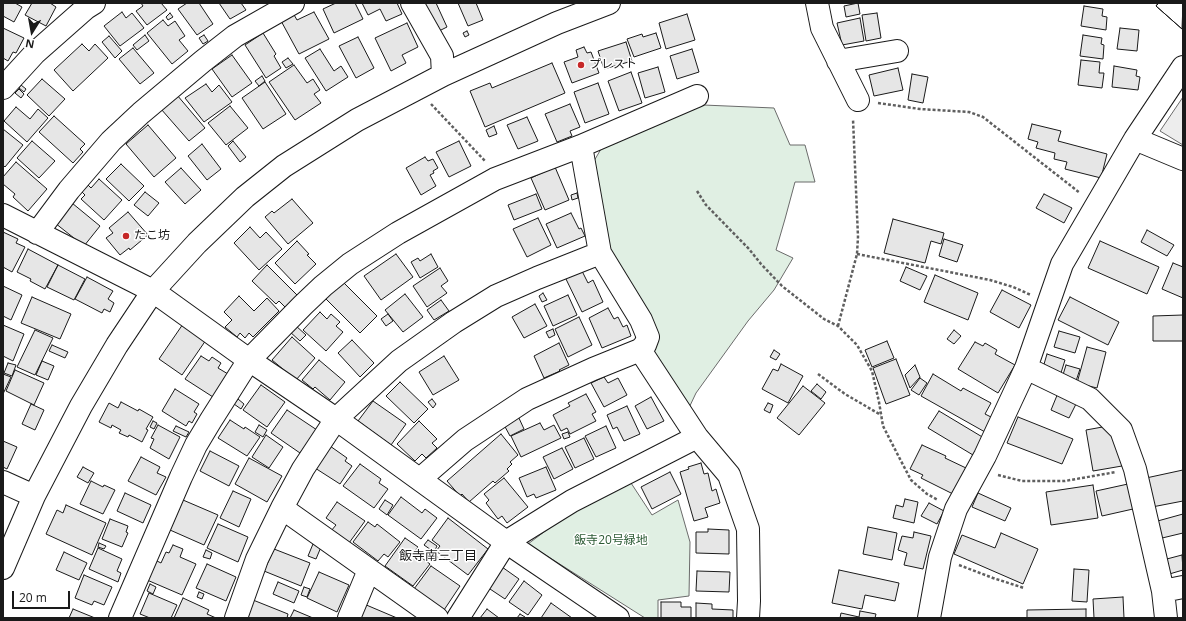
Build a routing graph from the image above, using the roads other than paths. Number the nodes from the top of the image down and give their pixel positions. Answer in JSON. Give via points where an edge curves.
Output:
{"nodes":[{"id":1,"x":94,"y":3,"type":"edge"},
{"id":2,"x":293,"y":3,"type":"edge"},
{"id":3,"x":412,"y":3,"type":"edge"},
{"id":4,"x":609,"y":3,"type":"edge"},
{"id":5,"x":817,"y":3,"type":"edge"},
{"id":6,"x":897,"y":52,"type":"dead end"},
{"id":7,"x":838,"y":61,"type":"junction"},
{"id":8,"x":1183,"y":67,"type":"edge"},
{"id":9,"x":440,"y":76,"type":"junction"},
{"id":10,"x":3,"y":88,"type":"edge"},
{"id":11,"x":697,"y":96,"type":"dead end"},
{"id":12,"x":858,"y":100,"type":"road end"},
{"id":13,"x":1135,"y":139,"type":"junction"},
{"id":14,"x":581,"y":146,"type":"junction"},
{"id":15,"x":1183,"y":159,"type":"edge"},
{"id":16,"x":3,"y":215,"type":"edge"},
{"id":17,"x":38,"y":233,"type":"junction"},
{"id":18,"x":600,"y":253,"type":"junction"},
{"id":19,"x":153,"y":291,"type":"junction"},
{"id":20,"x":640,"y":350,"type":"junction"},
{"id":21,"x":249,"y":360,"type":"junction"},
{"id":22,"x":1026,"y":368,"type":"junction"},
{"id":23,"x":336,"y":420,"type":"junction"},
{"id":24,"x":697,"y":437,"type":"junction"},
{"id":25,"x":420,"y":479,"type":"junction"},
{"id":26,"x":3,"y":482,"type":"edge"},
{"id":27,"x":34,"y":496,"type":"junction"},
{"id":28,"x":282,"y":508,"type":"junction"},
{"id":29,"x":506,"y":542,"type":"junction"},
{"id":30,"x":3,"y":568,"type":"edge"},
{"id":31,"x":369,"y":570,"type":"junction"},
{"id":32,"x":1173,"y":589,"type":"edge"},
{"id":33,"x":120,"y":618,"type":"edge"},
{"id":34,"x":236,"y":618,"type":"edge"},
{"id":35,"x":349,"y":618,"type":"edge"},
{"id":36,"x":437,"y":618,"type":"edge"},
{"id":37,"x":458,"y":618,"type":"edge"},
{"id":38,"x":618,"y":618,"type":"edge"},
{"id":39,"x":748,"y":618,"type":"edge"},
{"id":40,"x":929,"y":618,"type":"edge"},
{"id":41,"x":1166,"y":618,"type":"edge"}],
"edges":[{"from":1,"to":10,"type":"street","via":[[35,53]]},
{"from":2,"to":17,"type":"street","via":[[235,36],[141,112],[111,141]]},
{"from":3,"to":9,"type":"street","via":[[442,56]]},
{"from":4,"to":9,"type":"street","via":[[557,23]]},
{"from":5,"to":7,"type":"street","via":[[822,28]]},
{"from":6,"to":7,"type":"street"},
{"from":7,"to":12,"type":"street"},
{"from":8,"to":13,"type":"street"},
{"from":9,"to":19,"type":"street","via":[[357,120],[284,166],[245,197],[202,238]]},
{"from":11,"to":14,"type":"street"},
{"from":13,"to":15,"type":"street"},
{"from":13,"to":22,"type":"street","via":[[1062,264]]},
{"from":14,"to":18,"type":"street"},
{"from":14,"to":21,"type":"street","via":[[496,179],[398,233],[350,264],[303,305]]},
{"from":16,"to":17,"type":"street"},
{"from":17,"to":19,"type":"street"},
{"from":18,"to":20,"type":"street","via":[[641,320],[648,337]]},
{"from":18,"to":23,"type":"street","via":[[496,296],[454,322],[399,362]]},
{"from":19,"to":21,"type":"street"},
{"from":19,"to":27,"type":"street","via":[[81,406]]},
{"from":20,"to":24,"type":"street"},
{"from":20,"to":25,"type":"street","via":[[528,399],[465,440]]},
{"from":21,"to":23,"type":"street"},
{"from":21,"to":33,"type":"street","via":[[196,445]]},
{"from":22,"to":32,"type":"street","via":[[1090,399],[1121,430]]},
{"from":22,"to":40,"type":"street","via":[[980,466],[956,509],[940,557]]},
{"from":23,"to":25,"type":"street"},
{"from":23,"to":28,"type":"street","via":[[303,469]]},
{"from":24,"to":29,"type":"street","via":[[572,501]]},
{"from":24,"to":39,"type":"street","via":[[729,475],[748,530]]},
{"from":25,"to":29,"type":"street"},
{"from":26,"to":27,"type":"street"},
{"from":27,"to":30,"type":"street"},
{"from":28,"to":31,"type":"street"},
{"from":28,"to":34,"type":"street","via":[[258,558]]},
{"from":29,"to":37,"type":"street"},
{"from":29,"to":38,"type":"street"},
{"from":31,"to":35,"type":"street"},
{"from":31,"to":36,"type":"street"},
{"from":32,"to":41,"type":"street"}]}
